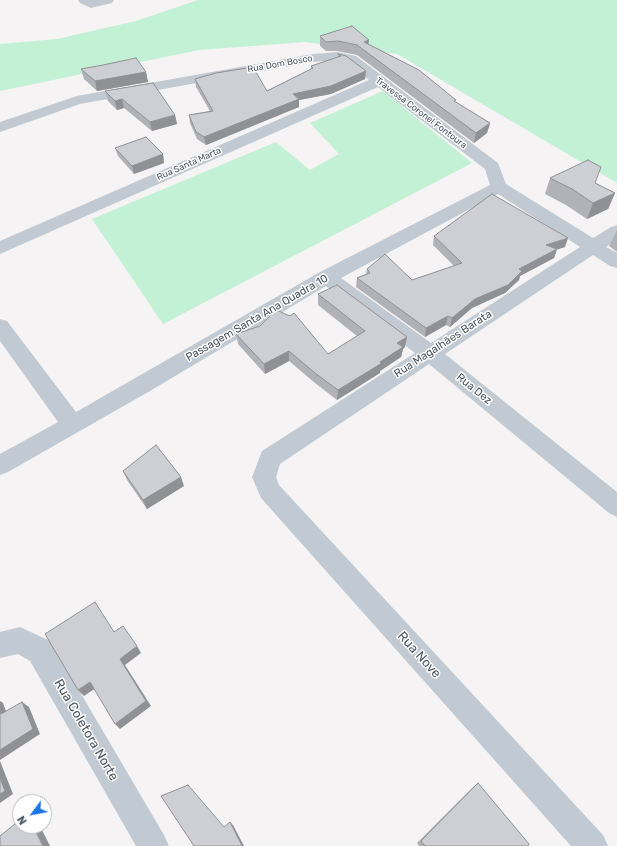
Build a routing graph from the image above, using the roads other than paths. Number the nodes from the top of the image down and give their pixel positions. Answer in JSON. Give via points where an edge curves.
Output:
{"nodes":[{"id":1,"x":84,"y":0,"type":"edge"},
{"id":2,"x":108,"y":0,"type":"edge"},
{"id":3,"x":351,"y":59,"type":"joint"},
{"id":4,"x":379,"y":81,"type":"junction"},
{"id":5,"x":0,"y":127,"type":"edge"},
{"id":6,"x":499,"y":187,"type":"junction"},
{"id":7,"x":617,"y":231,"type":"edge"},
{"id":8,"x":594,"y":247,"type":"junction"},
{"id":9,"x":0,"y":248,"type":"edge"},
{"id":10,"x":617,"y":262,"type":"edge"},
{"id":11,"x":327,"y":277,"type":"junction"},
{"id":12,"x":0,"y":326,"type":"edge"},
{"id":13,"x":430,"y":352,"type":"junction"},
{"id":14,"x":72,"y":424,"type":"junction"},
{"id":15,"x":270,"y":458,"type":"joint"},
{"id":16,"x":0,"y":465,"type":"edge"},
{"id":17,"x":617,"y":506,"type":"edge"},
{"id":18,"x":0,"y":645,"type":"edge"},
{"id":19,"x":153,"y":846,"type":"edge"},
{"id":20,"x":592,"y":846,"type":"edge"}],
"edges":[{"from":1,"to":2,"type":"street","via":[[91,4]]},
{"from":3,"to":4,"type":"street","name":"Travessa Coronel Fontoura"},
{"from":3,"to":5,"type":"street","name":"Rua Dom Bosco","via":[[337,56],[319,57],[100,95],[52,107]]},
{"from":4,"to":6,"type":"street","name":"Travessa Coronel Fontoura","via":[[492,167]]},
{"from":4,"to":9,"type":"street","name":"Rua Santa Marta"},
{"from":6,"to":8,"type":"street"},
{"from":6,"to":11,"type":"street","name":"Passagem Santa Ana Quadra 10"},
{"from":7,"to":8,"type":"street","name":"Rua Magalhães Barata"},
{"from":8,"to":10,"type":"street"},
{"from":8,"to":13,"type":"street","name":"Rua Magalhães Barata"},
{"from":11,"to":13,"type":"street","name":"Rua Dez"},
{"from":11,"to":14,"type":"street","name":"Passagem Santa Ana Quadra 10"},
{"from":12,"to":14,"type":"street"},
{"from":13,"to":15,"type":"street","name":"Rua Magalhães Barata"},
{"from":13,"to":17,"type":"street","name":"Rua Dez"},
{"from":14,"to":16,"type":"street","name":"Passagem Santa Ana Quadra 10"},
{"from":15,"to":20,"type":"street","name":"Rua Nove","via":[[264,477],[269,491]]},
{"from":18,"to":19,"type":"street","name":"Rua Coletora Norte","via":[[20,640],[40,651]]}]}
